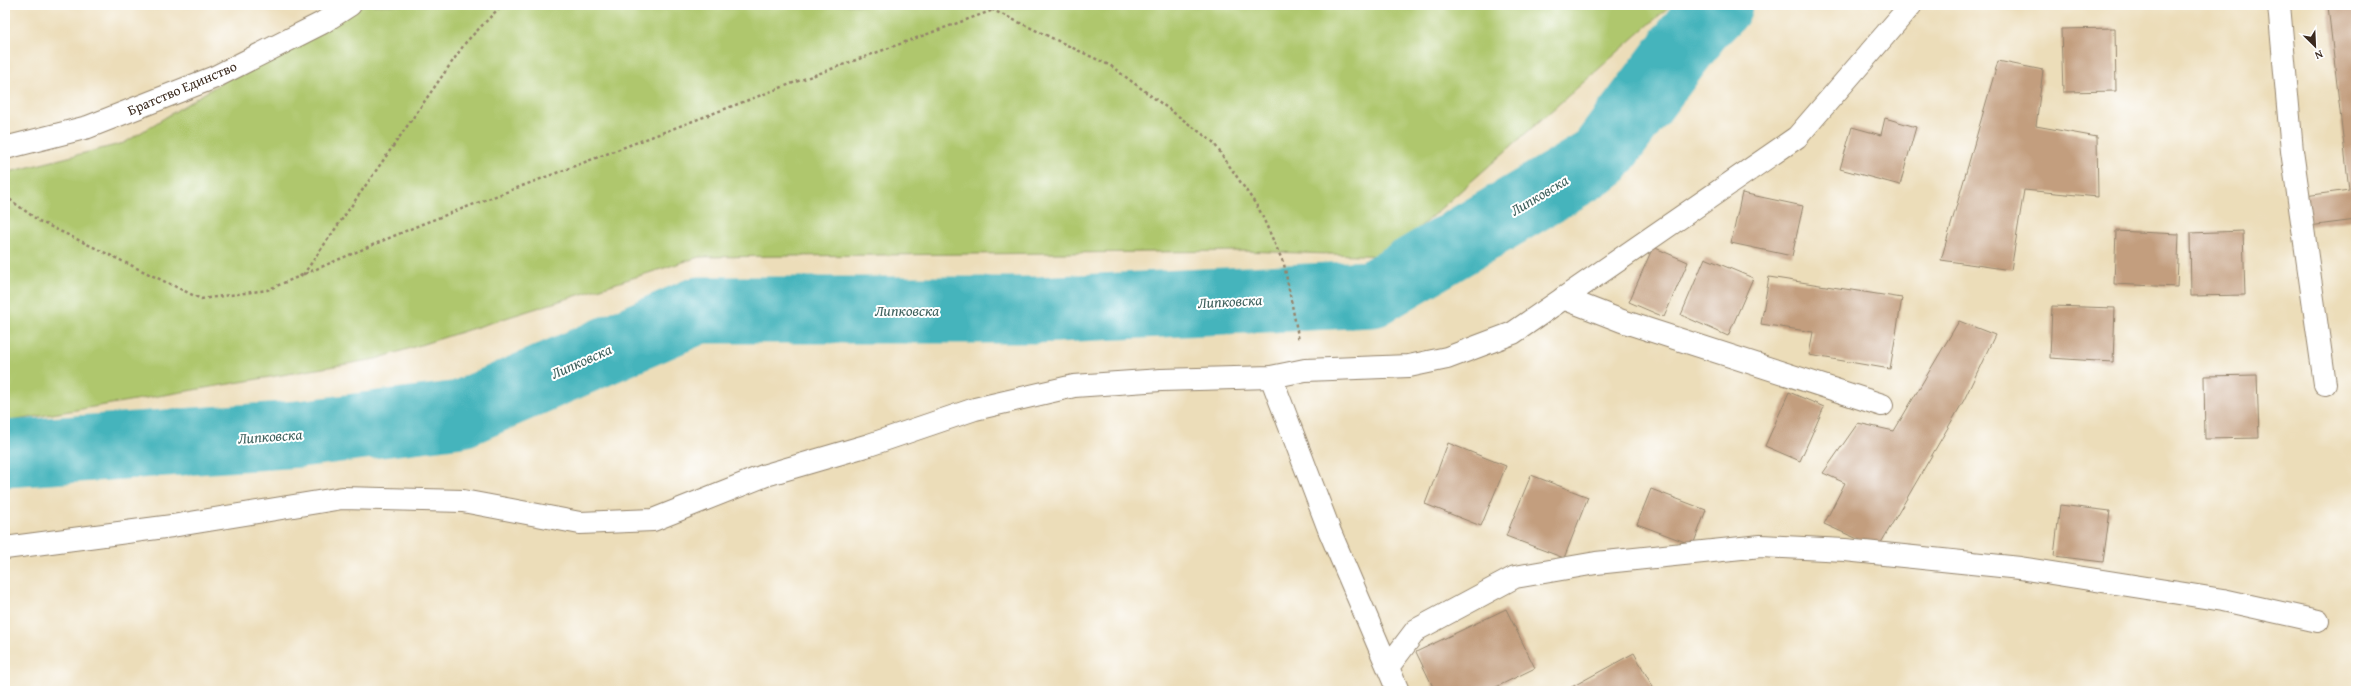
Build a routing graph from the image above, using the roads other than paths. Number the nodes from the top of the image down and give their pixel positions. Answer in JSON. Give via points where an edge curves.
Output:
{"nodes":[{"id":1,"x":350,"y":5,"type":"edge"},
{"id":2,"x":1911,"y":5,"type":"edge"},
{"id":3,"x":2279,"y":5,"type":"edge"},
{"id":4,"x":5,"y":148,"type":"edge"},
{"id":5,"x":1564,"y":298,"type":"junction"},
{"id":6,"x":1271,"y":377,"type":"junction"},
{"id":7,"x":2325,"y":384,"type":"dead end"},
{"id":8,"x":1882,"y":405,"type":"dead end"},
{"id":9,"x":5,"y":548,"type":"edge"},
{"id":10,"x":2318,"y":621,"type":"dead end"},
{"id":11,"x":1388,"y":667,"type":"junction"},
{"id":12,"x":1398,"y":691,"type":"edge"}],
"edges":[{"from":1,"to":4,"type":"street","name":"Братство Единство","via":[[322,23],[215,77],[88,127]]},
{"from":2,"to":5,"type":"street","via":[[1797,137]]},
{"from":3,"to":7,"type":"street","via":[[2292,151]]},
{"from":5,"to":6,"type":"street","via":[[1513,333],[1448,358],[1409,366],[1305,370]]},
{"from":5,"to":8,"type":"street","via":[[1622,321]]},
{"from":6,"to":9,"type":"street","via":[[1160,380],[1074,386],[975,409],[869,445],[766,475],[653,520],[580,523],[463,502],[342,498],[172,526]]},
{"from":6,"to":11,"type":"street","via":[[1330,532]]},
{"from":10,"to":11,"type":"street","via":[[2223,600],[2020,568],[1846,550],[1761,546],[1596,563],[1515,577],[1416,630]]},
{"from":11,"to":12,"type":"street"}]}
